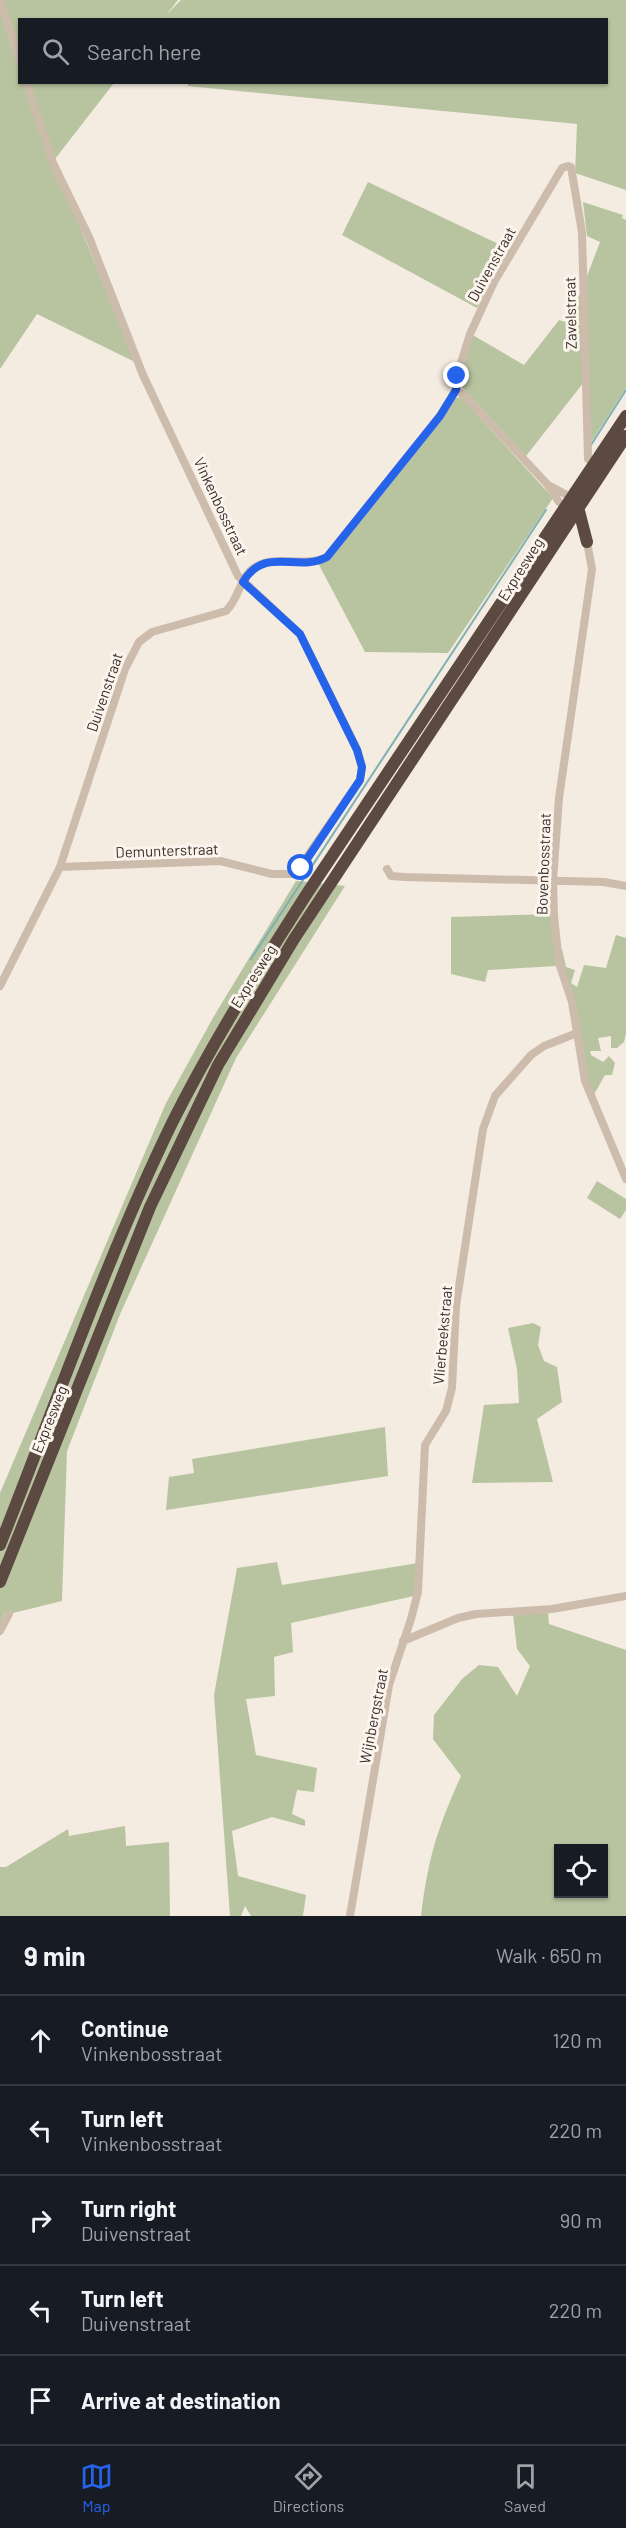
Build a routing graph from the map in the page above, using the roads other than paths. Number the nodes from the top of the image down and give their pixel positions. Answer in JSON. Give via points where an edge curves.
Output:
{"nodes":[{"id":1,"x":0,"y":0,"type":"edge"},
{"id":2,"x":18,"y":56,"type":"edge"},
{"id":3,"x":27,"y":84,"type":"edge"},
{"id":4,"x":571,"y":167,"type":"joint"},
{"id":5,"x":456,"y":390,"type":"junction"},
{"id":6,"x":626,"y":416,"type":"edge"},
{"id":7,"x":626,"y":436,"type":"edge"},
{"id":8,"x":588,"y":459,"type":"dead end"},
{"id":9,"x":565,"y":500,"type":"junction"},
{"id":10,"x":578,"y":507,"type":"junction"},
{"id":11,"x":561,"y":533,"type":"junction"},
{"id":12,"x":587,"y":542,"type":"junction"},
{"id":13,"x":243,"y":582,"type":"junction"},
{"id":14,"x":60,"y":867,"type":"junction"},
{"id":15,"x":387,"y":869,"type":"dead end"},
{"id":16,"x":272,"y":874,"type":"joint"},
{"id":17,"x":553,"y":880,"type":"junction"},
{"id":18,"x":626,"y":886,"type":"edge"},
{"id":19,"x":0,"y":986,"type":"edge"},
{"id":20,"x":578,"y":1033,"type":"junction"},
{"id":21,"x":626,"y":1179,"type":"edge"},
{"id":22,"x":0,"y":1545,"type":"edge"},
{"id":23,"x":0,"y":1582,"type":"edge"},
{"id":24,"x":626,"y":1596,"type":"edge"},
{"id":25,"x":9,"y":1614,"type":"dead end"},
{"id":26,"x":0,"y":1631,"type":"edge"},
{"id":27,"x":403,"y":1641,"type":"junction"},
{"id":28,"x":350,"y":1916,"type":"edge"}],
"edges":[{"from":1,"to":2,"type":"street"},
{"from":3,"to":13,"type":"street","name":"Vinkenbosstraat","via":[[53,163],[89,237],[143,375]]},
{"from":4,"to":5,"type":"street","name":"Duivenstraat","via":[[562,168],[494,282],[467,341]]},
{"from":4,"to":8,"type":"street","name":"Zavelstraat","via":[[582,232]]},
{"from":5,"to":9,"type":"street"},
{"from":5,"to":13,"type":"street","name":"Duivenstraat","via":[[440,416],[327,557],[313,562],[261,564]]},
{"from":6,"to":9,"type":"highway","name":"Expresweg"},
{"from":7,"to":10,"type":"highway","name":"Expresweg"},
{"from":9,"to":22,"type":"highway","name":"Expresweg","via":[[289,922],[195,1078],[137,1202]]},
{"from":10,"to":11,"type":"highway","name":"Expresweg"},
{"from":10,"to":12,"type":"highway"},
{"from":11,"to":12,"type":"highway","via":[[573,531]]},
{"from":11,"to":23,"type":"highway","name":"Expresweg","via":[[294,939],[218,1065],[150,1207]]},
{"from":12,"to":17,"type":"street","name":"Bovenbosstraat","via":[[591,569],[559,798]]},
{"from":13,"to":14,"type":"street","name":"Duivenstraat","via":[[226,611],[152,632],[134,650]]},
{"from":13,"to":16,"type":"street","name":"Vinkenbosstraat","via":[[300,634],[362,767],[360,780],[301,868],[295,874]]},
{"from":14,"to":16,"type":"street","name":"Demunterstraat","via":[[220,861]]},
{"from":14,"to":19,"type":"street","name":"Duivenstraat"},
{"from":15,"to":17,"type":"street","via":[[391,876],[404,877]]},
{"from":17,"to":18,"type":"street"},
{"from":17,"to":20,"type":"street","name":"Bovenbosstraat","via":[[559,963]]},
{"from":20,"to":21,"type":"street","name":"Bovenbosstraat","via":[[585,1081]]},
{"from":20,"to":27,"type":"street","name":"Vlierbeekstraat","via":[[531,1055],[495,1096],[488,1112],[456,1306],[452,1388],[446,1411],[425,1445],[418,1584]]},
{"from":24,"to":27,"type":"street","via":[[552,1610],[476,1614]]},
{"from":25,"to":26,"type":"street"},
{"from":27,"to":28,"type":"street","name":"Wijnbergstraat","via":[[389,1685]]}]}
